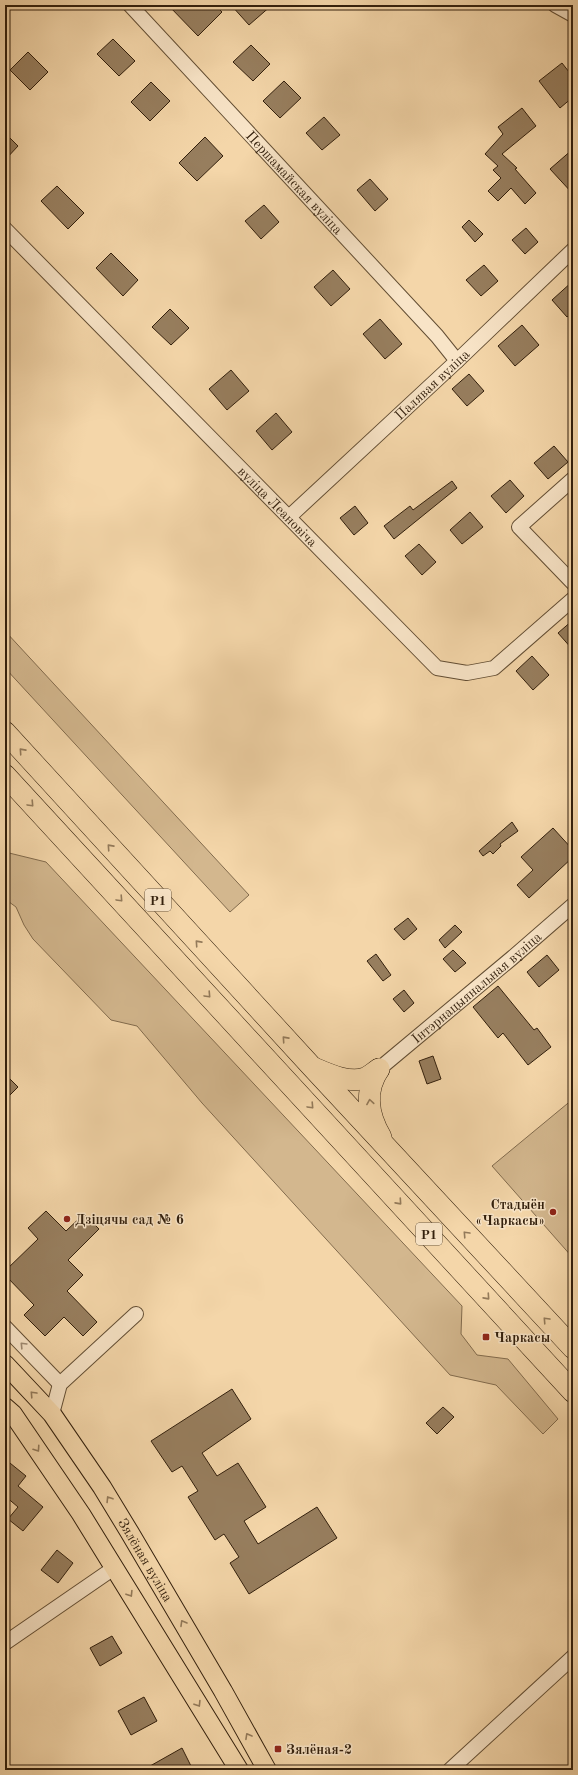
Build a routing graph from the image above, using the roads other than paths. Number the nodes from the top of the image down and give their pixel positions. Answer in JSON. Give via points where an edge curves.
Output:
{"nodes":[{"id":1,"x":130,"y":5,"type":"edge"},
{"id":2,"x":555,"y":5,"type":"edge"},
{"id":3,"x":573,"y":15,"type":"edge"},
{"id":4,"x":5,"y":229,"type":"edge"},
{"id":5,"x":573,"y":250,"type":"edge"},
{"id":6,"x":457,"y":361,"type":"junction"},
{"id":7,"x":573,"y":479,"type":"edge"},
{"id":8,"x":289,"y":517,"type":"junction"},
{"id":9,"x":573,"y":583,"type":"edge"},
{"id":10,"x":573,"y":599,"type":"edge"},
{"id":11,"x":5,"y":732,"type":"edge"},
{"id":12,"x":5,"y":775,"type":"edge"},
{"id":13,"x":573,"y":905,"type":"edge"},
{"id":14,"x":312,"y":1067,"type":"junction"},
{"id":15,"x":379,"y":1069,"type":"junction"},
{"id":16,"x":389,"y":1151,"type":"junction"},
{"id":17,"x":136,"y":1314,"type":"dead end"},
{"id":18,"x":5,"y":1327,"type":"edge"},
{"id":19,"x":573,"y":1348,"type":"edge"},
{"id":20,"x":5,"y":1364,"type":"edge"},
{"id":21,"x":60,"y":1384,"type":"junction"},
{"id":22,"x":573,"y":1392,"type":"edge"},
{"id":23,"x":5,"y":1407,"type":"edge"},
{"id":24,"x":52,"y":1414,"type":"junction"},
{"id":25,"x":114,"y":1568,"type":"junction"},
{"id":26,"x":5,"y":1643,"type":"edge"},
{"id":27,"x":573,"y":1657,"type":"edge"},
{"id":28,"x":239,"y":1770,"type":"edge"},
{"id":29,"x":266,"y":1770,"type":"edge"},
{"id":30,"x":450,"y":1770,"type":"edge"}],
"edges":[{"from":1,"to":6,"type":"street","name":"Першамайская вуліца","via":[[432,330]]},
{"from":2,"to":3,"type":"street"},
{"from":4,"to":8,"type":"street","name":"вуліца Леановіча"},
{"from":5,"to":6,"type":"street","name":"Палявая вуліца"},
{"from":6,"to":8,"type":"street","name":"Палявая вуліца"},
{"from":7,"to":9,"type":"street","via":[[519,527]]},
{"from":8,"to":10,"type":"street","name":"вуліца Леановіча","via":[[437,668],[467,673],[494,668]]},
{"from":14,"to":11,"type":"highway","number":"Р1","one_way":true},
{"from":12,"to":22,"type":"highway","number":"Р1","one_way":true},
{"from":13,"to":15,"type":"street","name":"Інтэрнацыянальная вуліца"},
{"from":14,"to":15,"type":"highway","via":[[354,1080],[364,1078]]},
{"from":14,"to":16,"type":"highway","number":"Р1"},
{"from":16,"to":15,"type":"highway","one_way":true,"via":[[372,1117],[368,1098]]},
{"from":19,"to":16,"type":"highway","number":"Р1","one_way":true},
{"from":17,"to":21,"type":"street"},
{"from":21,"to":18,"type":"street","one_way":true},
{"from":24,"to":20,"type":"main road","name":"Зялёная вуліца","one_way":true},
{"from":21,"to":24,"type":"street"},
{"from":23,"to":25,"type":"main road","one_way":true,"via":[[81,1514]]},
{"from":29,"to":24,"type":"main road","name":"Зялёная вуліца","one_way":true,"via":[[223,1691],[130,1533]]},
{"from":25,"to":26,"type":"street"},
{"from":25,"to":28,"type":"main road","one_way":true},
{"from":27,"to":30,"type":"street"}]}
